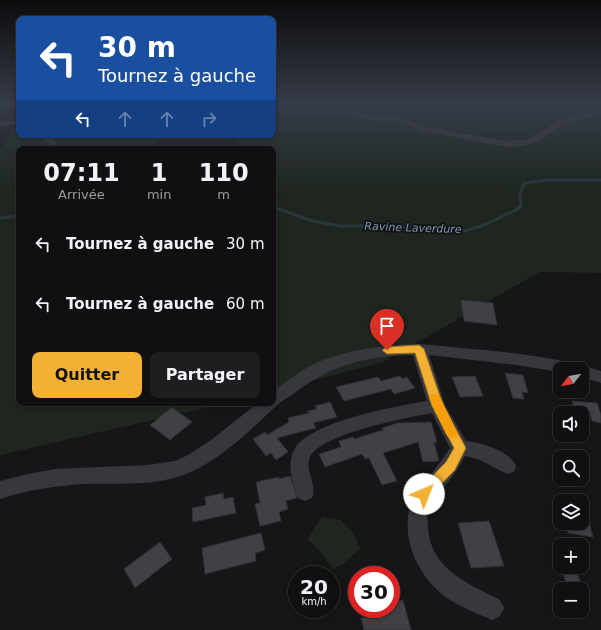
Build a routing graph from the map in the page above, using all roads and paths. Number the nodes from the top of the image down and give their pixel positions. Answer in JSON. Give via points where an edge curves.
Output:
{"nodes":[{"id":1,"x":442,"y":132,"type":"edge"},
{"id":2,"x":545,"y":132,"type":"edge"},
{"id":3,"x":48,"y":138,"type":"edge"},
{"id":4,"x":54,"y":146,"type":"edge"},
{"id":5,"x":419,"y":349,"type":"junction"},
{"id":6,"x":553,"y":365,"type":"edge"},
{"id":7,"x":589,"y":373,"type":"edge"},
{"id":8,"x":601,"y":377,"type":"edge"},
{"id":9,"x":276,"y":398,"type":"edge"},
{"id":10,"x":266,"y":406,"type":"edge"},
{"id":11,"x":437,"y":406,"type":"junction"},
{"id":12,"x":460,"y":448,"type":"junction"},
{"id":13,"x":507,"y":466,"type":"dead end"},
{"id":14,"x":0,"y":490,"type":"edge"},
{"id":15,"x":306,"y":492,"type":"dead end"},
{"id":16,"x":492,"y":608,"type":"dead end"}],
"edges":[{"from":1,"to":2,"type":"street","via":[[506,144],[520,144],[537,139]]},
{"from":3,"to":4,"type":"street"},
{"from":5,"to":6,"type":"street"},
{"from":5,"to":9,"type":"street","via":[[387,350],[349,358],[320,368]]},
{"from":5,"to":11,"type":"street"},
{"from":7,"to":8,"type":"street"},
{"from":10,"to":14,"type":"street","via":[[200,457],[184,466],[152,474],[35,480]]},
{"from":11,"to":12,"type":"street"},
{"from":11,"to":15,"type":"street","via":[[352,425],[317,440],[306,448],[300,461]]},
{"from":12,"to":13,"type":"street","via":[[491,455]]},
{"from":12,"to":16,"type":"street","via":[[450,466],[424,494],[418,508],[416,527],[420,545],[433,568],[451,587]]}]}
